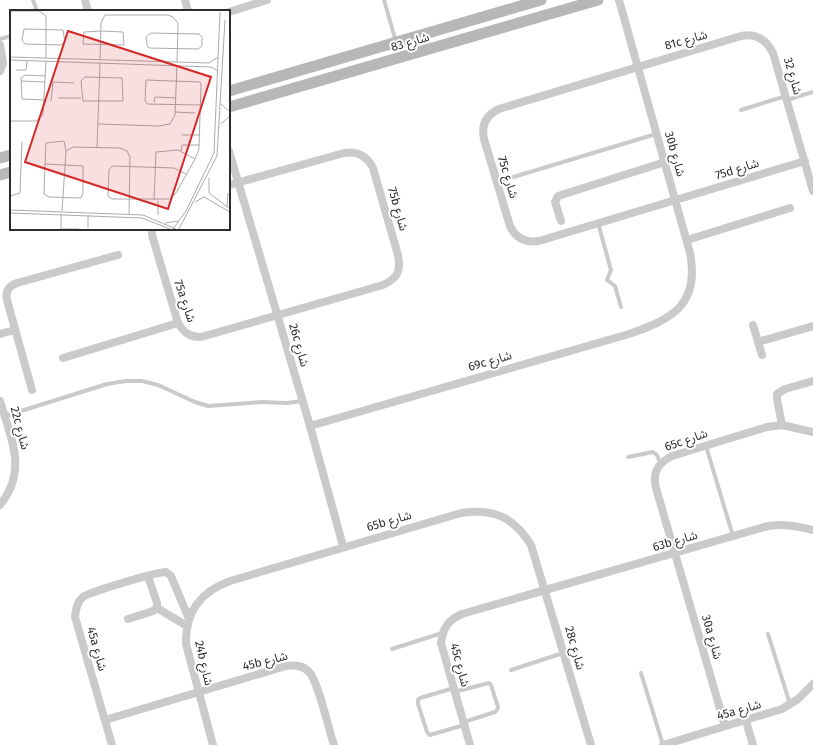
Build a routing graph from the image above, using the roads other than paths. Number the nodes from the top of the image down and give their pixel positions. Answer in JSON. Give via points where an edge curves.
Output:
{"nodes":[{"id":1,"x":33,"y":0,"type":"edge"},
{"id":2,"x":85,"y":0,"type":"edge"},
{"id":3,"x":185,"y":0,"type":"edge"},
{"id":4,"x":267,"y":0,"type":"edge"},
{"id":5,"x":384,"y":0,"type":"edge"},
{"id":6,"x":541,"y":0,"type":"edge"},
{"id":7,"x":598,"y":0,"type":"edge"},
{"id":8,"x":619,"y":0,"type":"edge"},
{"id":9,"x":37,"y":10,"type":"edge"},
{"id":10,"x":88,"y":10,"type":"edge"},
{"id":11,"x":188,"y":10,"type":"edge"},
{"id":12,"x":230,"y":12,"type":"edge"},
{"id":13,"x":502,"y":12,"type":"junction"},
{"id":14,"x":10,"y":36,"type":"edge"},
{"id":15,"x":741,"y":36,"type":"joint"},
{"id":16,"x":0,"y":39,"type":"edge"},
{"id":17,"x":396,"y":42,"type":"junction"},
{"id":18,"x":0,"y":45,"type":"edge"},
{"id":19,"x":444,"y":45,"type":"junction"},
{"id":20,"x":638,"y":66,"type":"junction"},
{"id":21,"x":0,"y":71,"type":"edge"},
{"id":22,"x":230,"y":91,"type":"edge"},
{"id":23,"x":813,"y":92,"type":"edge"},
{"id":24,"x":786,"y":98,"type":"junction"},
{"id":25,"x":230,"y":108,"type":"edge"},
{"id":26,"x":741,"y":110,"type":"dead end"},
{"id":27,"x":657,"y":134,"type":"junction"},
{"id":28,"x":10,"y":154,"type":"edge"},
{"id":29,"x":230,"y":154,"type":"edge"},
{"id":30,"x":0,"y":158,"type":"edge"},
{"id":31,"x":805,"y":161,"type":"junction"},
{"id":32,"x":665,"y":162,"type":"junction"},
{"id":33,"x":10,"y":172,"type":"edge"},
{"id":34,"x":0,"y":175,"type":"edge"},
{"id":35,"x":238,"y":182,"type":"junction"},
{"id":36,"x":497,"y":182,"type":"junction"},
{"id":37,"x":230,"y":185,"type":"edge"},
{"id":38,"x":813,"y":191,"type":"edge"},
{"id":39,"x":676,"y":200,"type":"junction"},
{"id":40,"x":790,"y":208,"type":"dead end"},
{"id":41,"x":561,"y":221,"type":"dead end"},
{"id":42,"x":598,"y":223,"type":"junction"},
{"id":43,"x":152,"y":230,"type":"edge"},
{"id":44,"x":687,"y":240,"type":"junction"},
{"id":45,"x":118,"y":255,"type":"dead end"},
{"id":46,"x":621,"y":307,"type":"dead end"},
{"id":47,"x":674,"y":313,"type":"joint"},
{"id":48,"x":278,"y":316,"type":"junction"},
{"id":49,"x":178,"y":324,"type":"junction"},
{"id":50,"x":753,"y":325,"type":"dead end"},
{"id":51,"x":813,"y":326,"type":"edge"},
{"id":52,"x":15,"y":330,"type":"junction"},
{"id":53,"x":0,"y":334,"type":"edge"},
{"id":54,"x":758,"y":342,"type":"junction"},
{"id":55,"x":762,"y":355,"type":"dead end"},
{"id":56,"x":63,"y":358,"type":"dead end"},
{"id":57,"x":813,"y":381,"type":"edge"},
{"id":58,"x":32,"y":390,"type":"dead end"},
{"id":59,"x":0,"y":401,"type":"edge"},
{"id":60,"x":302,"y":401,"type":"junction"},
{"id":61,"x":4,"y":416,"type":"junction"},
{"id":62,"x":310,"y":426,"type":"junction"},
{"id":63,"x":782,"y":426,"type":"junction"},
{"id":64,"x":813,"y":432,"type":"edge"},
{"id":65,"x":706,"y":446,"type":"junction"},
{"id":66,"x":628,"y":457,"type":"dead end"},
{"id":67,"x":660,"y":463,"type":"junction"},
{"id":68,"x":0,"y":505,"type":"edge"},
{"id":69,"x":813,"y":530,"type":"edge"},
{"id":70,"x":733,"y":537,"type":"junction"},
{"id":71,"x":343,"y":546,"type":"junction"},
{"id":72,"x":675,"y":554,"type":"junction"},
{"id":73,"x":536,"y":558,"type":"joint"},
{"id":74,"x":148,"y":576,"type":"junction"},
{"id":75,"x":230,"y":581,"type":"joint"},
{"id":76,"x":545,"y":591,"type":"junction"},
{"id":77,"x":157,"y":608,"type":"junction"},
{"id":78,"x":128,"y":618,"type":"dead end"},
{"id":79,"x":188,"y":622,"type":"junction"},
{"id":80,"x":442,"y":633,"type":"junction"},
{"id":81,"x":768,"y":634,"type":"dead end"},
{"id":82,"x":392,"y":649,"type":"dead end"},
{"id":83,"x":564,"y":653,"type":"junction"},
{"id":84,"x":511,"y":670,"type":"dead end"},
{"id":85,"x":641,"y":673,"type":"dead end"},
{"id":86,"x":813,"y":684,"type":"edge"},
{"id":87,"x":454,"y":690,"type":"junction"},
{"id":88,"x":198,"y":692,"type":"junction"},
{"id":89,"x":790,"y":705,"type":"junction"},
{"id":90,"x":105,"y":720,"type":"junction"},
{"id":91,"x":746,"y":720,"type":"junction"},
{"id":92,"x":464,"y":723,"type":"junction"},
{"id":93,"x":726,"y":726,"type":"junction"},
{"id":94,"x":112,"y":745,"type":"edge"},
{"id":95,"x":213,"y":745,"type":"edge"},
{"id":96,"x":334,"y":745,"type":"edge"},
{"id":97,"x":470,"y":745,"type":"edge"},
{"id":98,"x":591,"y":745,"type":"edge"},
{"id":99,"x":663,"y":745,"type":"edge"},
{"id":100,"x":754,"y":745,"type":"edge"}],
"edges":[{"from":1,"to":9,"type":"lane"},
{"from":2,"to":10,"type":"street"},
{"from":3,"to":11,"type":"street"},
{"from":4,"to":12,"type":"street"},
{"from":5,"to":17,"type":"lane"},
{"from":6,"to":13,"type":"street","name":"شارع 83"},
{"from":7,"to":19,"type":"street","name":"شارع 83"},
{"from":8,"to":20,"type":"street","name":"30b شارع"},
{"from":13,"to":17,"type":"street","name":"شارع 83"},
{"from":13,"to":19,"type":"street","via":[[506,15],[505,20],[455,36]]},
{"from":14,"to":16,"type":"lane"},
{"from":15,"to":20,"type":"street","name":"81c شارع"},
{"from":15,"to":24,"type":"street","name":"شارع 32","via":[[757,36],[770,46]]},
{"from":17,"to":22,"type":"street","name":"شارع 83"},
{"from":18,"to":21,"type":"street","via":[[3,63]]},
{"from":19,"to":25,"type":"street","name":"شارع 83"},
{"from":20,"to":27,"type":"street","name":"30b شارع"},
{"from":20,"to":36,"type":"street","name":"75c شارع","via":[[494,111],[485,121],[483,133]]},
{"from":23,"to":24,"type":"lane"},
{"from":24,"to":26,"type":"lane"},
{"from":24,"to":31,"type":"street","name":"شارع 32"},
{"from":27,"to":32,"type":"street","name":"30b شارع"},
{"from":27,"to":36,"type":"lane"},
{"from":28,"to":30,"type":"street"},
{"from":29,"to":35,"type":"street","name":"26c شارع"},
{"from":31,"to":38,"type":"street","name":"شارع 32"},
{"from":31,"to":39,"type":"street","name":"75d شارع"},
{"from":32,"to":39,"type":"street","name":"30b شارع"},
{"from":32,"to":41,"type":"street","via":[[558,196],[555,202]]},
{"from":33,"to":34,"type":"street"},
{"from":35,"to":37,"type":"street"},
{"from":35,"to":48,"type":"street","name":"26c شارع"},
{"from":35,"to":48,"type":"street","name":"75b شارع","via":[[344,152],[365,156],[375,176],[398,255],[399,270],[396,277],[383,285]]},
{"from":36,"to":42,"type":"street","name":"75c شارع","via":[[510,226],[521,240],[539,241]]},
{"from":39,"to":42,"type":"street","name":"75c شارع"},
{"from":39,"to":44,"type":"street","name":"30b شارع"},
{"from":40,"to":44,"type":"street"},
{"from":42,"to":46,"type":"lane","via":[[611,270],[607,280],[615,286]]},
{"from":43,"to":49,"type":"street","name":"75a شارع"},
{"from":44,"to":47,"type":"street","name":"30b شارع","via":[[692,262],[691,284],[682,304]]},
{"from":45,"to":52,"type":"street","via":[[13,284],[6,296]]},
{"from":47,"to":62,"type":"street","name":"69c شارع","via":[[665,320],[629,334]]},
{"from":48,"to":49,"type":"street","name":"75a شارع","via":[[201,337],[187,334]]},
{"from":48,"to":60,"type":"street","name":"26c شارع"},
{"from":49,"to":56,"type":"street"},
{"from":50,"to":54,"type":"street"},
{"from":51,"to":54,"type":"street"},
{"from":52,"to":53,"type":"street"},
{"from":52,"to":58,"type":"street"},
{"from":54,"to":55,"type":"street"},
{"from":57,"to":63,"type":"street","via":[[785,389],[778,394]]},
{"from":59,"to":61,"type":"street","name":"22c شارع"},
{"from":60,"to":61,"type":"lane","via":[[208,406],[158,385],[126,381],[107,384]]},
{"from":60,"to":62,"type":"street","name":"26c شارع"},
{"from":61,"to":68,"type":"street","name":"22c شارع","via":[[14,446],[16,473],[12,486]]},
{"from":62,"to":71,"type":"street","name":"26c شارع"},
{"from":63,"to":64,"type":"street","name":"65c شارع"},
{"from":63,"to":65,"type":"street","name":"65c شارع","via":[[758,429]]},
{"from":65,"to":67,"type":"street","name":"65c شارع","via":[[672,456]]},
{"from":65,"to":70,"type":"lane"},
{"from":66,"to":67,"type":"lane","via":[[653,452]]},
{"from":67,"to":72,"type":"street","name":"65c شارع","via":[[654,480]]},
{"from":69,"to":70,"type":"street","name":"63b شارع","via":[[780,525],[764,527]]},
{"from":70,"to":72,"type":"street","name":"63b شارع"},
{"from":71,"to":73,"type":"street","name":"65b شارع","via":[[475,511],[495,514],[514,524],[528,539]]},
{"from":71,"to":75,"type":"street","name":"65b شارع"},
{"from":72,"to":76,"type":"street","name":"63b شارع"},
{"from":72,"to":93,"type":"street","name":"30a شارع"},
{"from":73,"to":76,"type":"street","name":"28c شارع"},
{"from":74,"to":77,"type":"street"},
{"from":74,"to":79,"type":"street","via":[[164,572],[169,574]]},
{"from":74,"to":90,"type":"street","name":"45a شارع","via":[[87,594],[78,604],[75,617]]},
{"from":75,"to":79,"type":"street","name":"24b شارع","via":[[205,595],[194,608]]},
{"from":76,"to":80,"type":"street","name":"45c شارع","via":[[462,614],[453,618]]},
{"from":76,"to":83,"type":"street","name":"28c شارع"},
{"from":77,"to":78,"type":"street"},
{"from":77,"to":79,"type":"street"},
{"from":79,"to":88,"type":"street","name":"24b شارع","via":[[186,644]]},
{"from":80,"to":82,"type":"lane"},
{"from":80,"to":87,"type":"street","name":"45c شارع","via":[[442,647]]},
{"from":81,"to":89,"type":"lane"},
{"from":83,"to":84,"type":"lane"},
{"from":83,"to":98,"type":"street","name":"28c شارع"},
{"from":85,"to":99,"type":"lane"},
{"from":86,"to":89,"type":"street","name":"45a شارع"},
{"from":87,"to":92,"type":"street","name":"45c شارع"},
{"from":87,"to":92,"type":"lane","via":[[489,683],[498,707],[495,712]]},
{"from":87,"to":92,"type":"lane","via":[[420,698],[418,704],[430,735]]},
{"from":88,"to":90,"type":"street"},
{"from":88,"to":95,"type":"street","name":"24b شارع"},
{"from":88,"to":96,"type":"street","name":"45b شارع","via":[[286,666],[304,668],[313,677]]},
{"from":89,"to":91,"type":"street","name":"45a شارع"},
{"from":90,"to":94,"type":"street","name":"45a شارع"},
{"from":91,"to":93,"type":"street","name":"45a شارع"},
{"from":91,"to":100,"type":"street"},
{"from":92,"to":97,"type":"street","name":"45c شارع"},
{"from":93,"to":99,"type":"street","name":"45a شارع"}]}
